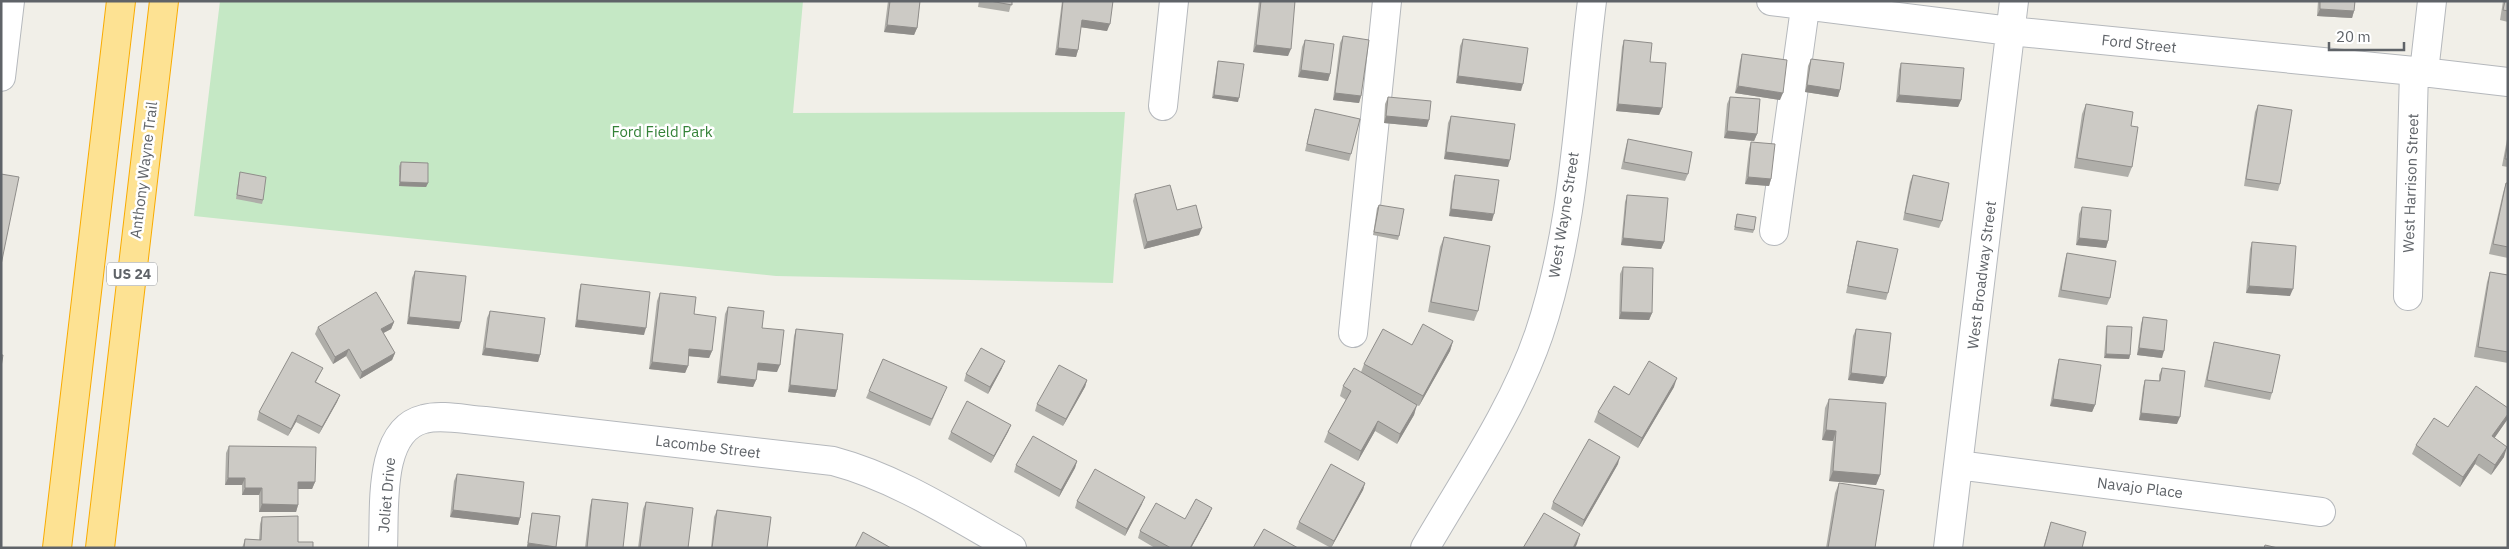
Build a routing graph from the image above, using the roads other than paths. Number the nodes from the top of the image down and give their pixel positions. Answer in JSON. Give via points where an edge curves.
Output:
{"nodes":[{"id":1,"x":10,"y":1,"type":"edge"},
{"id":2,"x":121,"y":1,"type":"edge"},
{"id":3,"x":164,"y":1,"type":"edge"},
{"id":4,"x":1174,"y":1,"type":"edge"},
{"id":5,"x":1387,"y":1,"type":"edge"},
{"id":6,"x":1592,"y":1,"type":"edge"},
{"id":7,"x":1771,"y":1,"type":"edge"},
{"id":8,"x":2014,"y":1,"type":"edge"},
{"id":9,"x":2432,"y":1,"type":"edge"},
{"id":10,"x":1806,"y":3,"type":"edge"},
{"id":11,"x":2010,"y":31,"type":"junction"},
{"id":12,"x":2419,"y":71,"type":"junction"},
{"id":13,"x":1,"y":77,"type":"edge"},
{"id":14,"x":2508,"y":82,"type":"edge"},
{"id":15,"x":1163,"y":106,"type":"dead end"},
{"id":16,"x":1774,"y":232,"type":"dead end"},
{"id":17,"x":2408,"y":296,"type":"dead end"},
{"id":18,"x":1353,"y":333,"type":"dead end"},
{"id":19,"x":394,"y":444,"type":"joint"},
{"id":20,"x":1958,"y":465,"type":"junction"},
{"id":21,"x":2321,"y":512,"type":"dead end"},
{"id":22,"x":1011,"y":547,"type":"edge"},
{"id":23,"x":57,"y":548,"type":"edge"},
{"id":24,"x":100,"y":548,"type":"edge"},
{"id":25,"x":383,"y":548,"type":"edge"},
{"id":26,"x":1425,"y":548,"type":"edge"},
{"id":27,"x":1948,"y":548,"type":"edge"}],
"edges":[{"from":1,"to":13,"type":"street"},
{"from":2,"to":23,"type":"highway","number":"US 24"},
{"from":3,"to":24,"type":"highway","name":"Anthony Wayne Trail","number":"US 24"},
{"from":4,"to":15,"type":"street"},
{"from":5,"to":18,"type":"street"},
{"from":6,"to":26,"type":"street","name":"West Wayne Street","via":[[1560,263],[1538,335],[1505,412]]},
{"from":7,"to":10,"type":"street","name":"Ford Street"},
{"from":8,"to":11,"type":"street","name":"West Broadway Street"},
{"from":9,"to":12,"type":"street","name":"West Harrison Street"},
{"from":10,"to":11,"type":"street","name":"Ford Street"},
{"from":10,"to":16,"type":"street"},
{"from":11,"to":12,"type":"street","name":"Ford Street"},
{"from":11,"to":20,"type":"street","name":"West Broadway Street"},
{"from":12,"to":14,"type":"street","name":"Ford Street"},
{"from":12,"to":17,"type":"street","name":"West Harrison Street"},
{"from":19,"to":22,"type":"street","name":"Lacombe Street","via":[[406,429],[421,419],[430,418],[485,421],[833,461],[900,487]]},
{"from":19,"to":25,"type":"street","name":"Joliet Drive","via":[[388,467]]},
{"from":20,"to":21,"type":"street","name":"Navajo Place"},
{"from":20,"to":27,"type":"street","name":"West Broadway Street"}]}
